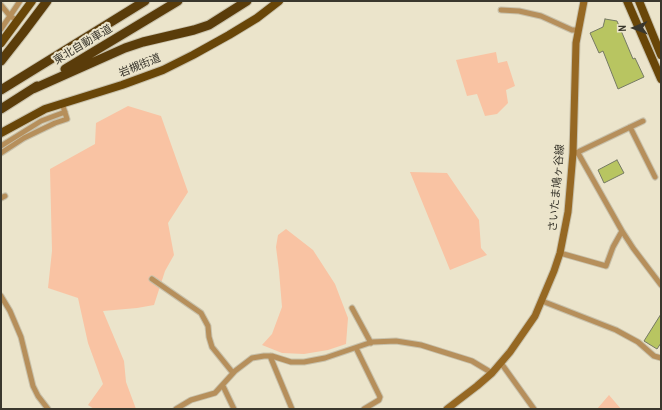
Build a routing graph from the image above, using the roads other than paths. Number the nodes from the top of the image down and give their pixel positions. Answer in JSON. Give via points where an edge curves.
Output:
{"nodes":[{"id":1,"x":20,"y":1,"type":"edge"},
{"id":2,"x":32,"y":1,"type":"edge"},
{"id":3,"x":47,"y":1,"type":"edge"},
{"id":4,"x":145,"y":1,"type":"edge"},
{"id":5,"x":178,"y":1,"type":"edge"},
{"id":6,"x":247,"y":1,"type":"edge"},
{"id":7,"x":279,"y":1,"type":"edge"},
{"id":8,"x":584,"y":1,"type":"edge"},
{"id":9,"x":627,"y":1,"type":"edge"},
{"id":10,"x":639,"y":1,"type":"edge"},
{"id":11,"x":1,"y":5,"type":"edge"},
{"id":12,"x":501,"y":10,"type":"dead end"},
{"id":13,"x":10,"y":16,"type":"junction"},
{"id":14,"x":18,"y":21,"type":"junction"},
{"id":15,"x":1,"y":29,"type":"edge"},
{"id":16,"x":578,"y":30,"type":"junction"},
{"id":17,"x":1,"y":43,"type":"edge"},
{"id":18,"x":661,"y":55,"type":"edge"},
{"id":19,"x":1,"y":61,"type":"edge"},
{"id":20,"x":661,"y":79,"type":"edge"},
{"id":21,"x":33,"y":89,"type":"junction"},
{"id":22,"x":1,"y":90,"type":"edge"},
{"id":23,"x":62,"y":103,"type":"junction"},
{"id":24,"x":1,"y":109,"type":"edge"},
{"id":25,"x":65,"y":112,"type":"junction"},
{"id":26,"x":643,"y":120,"type":"dead end"},
{"id":27,"x":630,"y":127,"type":"junction"},
{"id":28,"x":1,"y":133,"type":"edge"},
{"id":29,"x":1,"y":146,"type":"edge"},
{"id":30,"x":1,"y":153,"type":"edge"},
{"id":31,"x":575,"y":153,"type":"junction"},
{"id":32,"x":655,"y":177,"type":"dead end"},
{"id":33,"x":622,"y":231,"type":"junction"},
{"id":34,"x":560,"y":253,"type":"junction"},
{"id":35,"x":152,"y":279,"type":"dead end"},
{"id":36,"x":661,"y":285,"type":"edge"},
{"id":37,"x":1,"y":296,"type":"edge"},
{"id":38,"x":542,"y":301,"type":"junction"},
{"id":39,"x":352,"y":308,"type":"dead end"},
{"id":40,"x":370,"y":343,"type":"junction"},
{"id":41,"x":356,"y":348,"type":"junction"},
{"id":42,"x":270,"y":356,"type":"junction"},
{"id":43,"x":661,"y":358,"type":"edge"},
{"id":44,"x":501,"y":363,"type":"junction"},
{"id":45,"x":492,"y":373,"type":"junction"},
{"id":46,"x":233,"y":374,"type":"junction"},
{"id":47,"x":223,"y":386,"type":"junction"},
{"id":48,"x":452,"y":408,"type":"edge"},
{"id":49,"x":48,"y":409,"type":"edge"},
{"id":50,"x":176,"y":409,"type":"edge"},
{"id":51,"x":234,"y":409,"type":"edge"},
{"id":52,"x":292,"y":409,"type":"edge"},
{"id":53,"x":364,"y":409,"type":"edge"},
{"id":54,"x":534,"y":409,"type":"edge"}],
"edges":[{"from":1,"to":13,"type":"street"},
{"from":2,"to":14,"type":"highway"},
{"from":3,"to":19,"type":"highway"},
{"from":4,"to":22,"type":"highway","name":"東北自動車道"},
{"from":5,"to":21,"type":"highway","name":"東北自動車道"},
{"from":6,"to":21,"type":"highway","via":[[209,25],[125,48]]},
{"from":7,"to":23,"type":"highway","name":"岩槻街道","via":[[229,35],[163,70],[122,86]]},
{"from":8,"to":16,"type":"main road","name":"さいたま鳩ヶ谷線"},
{"from":9,"to":20,"type":"highway"},
{"from":10,"to":18,"type":"highway"},
{"from":11,"to":13,"type":"street"},
{"from":12,"to":16,"type":"street","via":[[526,12]]},
{"from":13,"to":14,"type":"street"},
{"from":13,"to":15,"type":"street"},
{"from":14,"to":17,"type":"highway"},
{"from":16,"to":31,"type":"main road","name":"さいたま鳩ヶ谷線","via":[[574,73]]},
{"from":21,"to":24,"type":"highway","name":"東北自動車道"},
{"from":23,"to":25,"type":"street"},
{"from":23,"to":28,"type":"highway","name":"岩槻街道","via":[[30,116]]},
{"from":25,"to":29,"type":"street","via":[[41,121]]},
{"from":25,"to":30,"type":"street","via":[[67,119],[24,138]]},
{"from":26,"to":27,"type":"street"},
{"from":27,"to":31,"type":"street"},
{"from":27,"to":32,"type":"street"},
{"from":31,"to":33,"type":"street"},
{"from":31,"to":34,"type":"main road","name":"さいたま鳩ヶ谷線"},
{"from":33,"to":34,"type":"street","via":[[606,266]]},
{"from":33,"to":36,"type":"street"},
{"from":34,"to":38,"type":"main road","name":"さいたま鳩ヶ谷線"},
{"from":35,"to":46,"type":"street","via":[[201,313],[208,326],[212,347]]},
{"from":37,"to":49,"type":"street","via":[[21,337],[33,386]]},
{"from":38,"to":43,"type":"street","via":[[616,330]]},
{"from":38,"to":44,"type":"main road","name":"さいたま鳩ヶ谷線","via":[[528,328]]},
{"from":39,"to":40,"type":"street"},
{"from":40,"to":41,"type":"street"},
{"from":40,"to":45,"type":"street","via":[[396,341],[421,345],[472,362]]},
{"from":41,"to":42,"type":"street","via":[[304,362],[291,362]]},
{"from":41,"to":53,"type":"street","via":[[380,397]]},
{"from":42,"to":46,"type":"street","via":[[252,358]]},
{"from":42,"to":52,"type":"street"},
{"from":44,"to":45,"type":"main road","name":"さいたま鳩ヶ谷線"},
{"from":44,"to":54,"type":"street"},
{"from":45,"to":48,"type":"main road","name":"さいたま鳩ヶ谷線"},
{"from":46,"to":47,"type":"street"},
{"from":47,"to":50,"type":"street","via":[[215,393],[191,400]]},
{"from":47,"to":51,"type":"street"}]}
